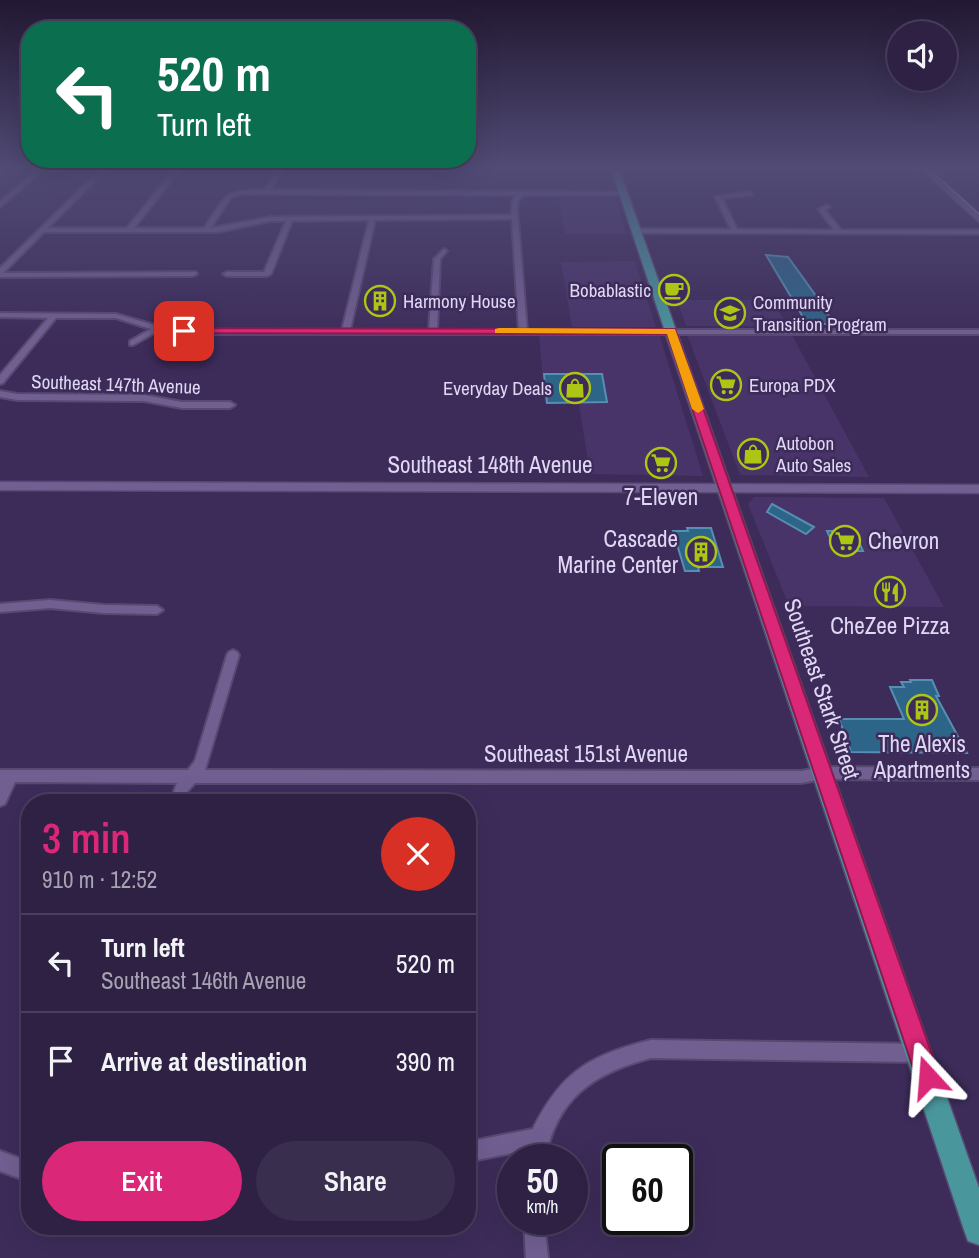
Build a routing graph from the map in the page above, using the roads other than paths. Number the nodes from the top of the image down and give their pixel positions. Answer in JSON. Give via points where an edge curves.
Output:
{"nodes":[{"id":1,"x":48,"y":225,"type":"edge"},
{"id":2,"x":133,"y":225,"type":"edge"},
{"id":3,"x":210,"y":225,"type":"edge"},
{"id":4,"x":246,"y":225,"type":"edge"},
{"id":5,"x":288,"y":225,"type":"edge"},
{"id":6,"x":371,"y":225,"type":"edge"},
{"id":7,"x":515,"y":225,"type":"edge"},
{"id":8,"x":634,"y":225,"type":"edge"},
{"id":9,"x":732,"y":225,"type":"edge"},
{"id":10,"x":834,"y":225,"type":"edge"},
{"id":11,"x":130,"y":229,"type":"junction"},
{"id":12,"x":43,"y":230,"type":"junction"},
{"id":13,"x":206,"y":230,"type":"junction"},
{"id":14,"x":636,"y":231,"type":"junction"},
{"id":15,"x":735,"y":231,"type":"junction"},
{"id":16,"x":839,"y":231,"type":"junction"},
{"id":17,"x":979,"y":232,"type":"edge"},
{"id":18,"x":444,"y":251,"type":"dead end"},
{"id":19,"x":0,"y":273,"type":"edge"},
{"id":20,"x":193,"y":274,"type":"dead end"},
{"id":21,"x":227,"y":274,"type":"dead end"},
{"id":22,"x":55,"y":314,"type":"junction"},
{"id":23,"x":0,"y":315,"type":"edge"},
{"id":24,"x":158,"y":328,"type":"junction"},
{"id":25,"x":346,"y":331,"type":"junction"},
{"id":26,"x":433,"y":331,"type":"junction"},
{"id":27,"x":523,"y":331,"type":"junction"},
{"id":28,"x":671,"y":331,"type":"junction"},
{"id":29,"x":979,"y":332,"type":"edge"},
{"id":30,"x":133,"y":342,"type":"dead end"},
{"id":31,"x":0,"y":381,"type":"edge"},
{"id":32,"x":0,"y":394,"type":"edge"},
{"id":33,"x":230,"y":405,"type":"dead end"},
{"id":34,"x":0,"y":486,"type":"edge"},
{"id":35,"x":725,"y":488,"type":"junction"},
{"id":36,"x":979,"y":489,"type":"edge"},
{"id":37,"x":0,"y":608,"type":"edge"},
{"id":38,"x":157,"y":610,"type":"dead end"},
{"id":39,"x":233,"y":655,"type":"dead end"},
{"id":40,"x":823,"y":773,"type":"junction"},
{"id":41,"x":979,"y":774,"type":"edge"},
{"id":42,"x":193,"y":775,"type":"junction"},
{"id":43,"x":5,"y":776,"type":"edge"},
{"id":44,"x":180,"y":794,"type":"edge"},
{"id":45,"x":0,"y":799,"type":"edge"},
{"id":46,"x":920,"y":1053,"type":"junction"},
{"id":47,"x":539,"y":1138,"type":"junction"},
{"id":48,"x":538,"y":1144,"type":"edge"},
{"id":49,"x":476,"y":1150,"type":"edge"},
{"id":50,"x":0,"y":1160,"type":"edge"},
{"id":51,"x":21,"y":1168,"type":"edge"},
{"id":52,"x":975,"y":1205,"type":"edge"},
{"id":53,"x":979,"y":1230,"type":"edge"},
{"id":54,"x":535,"y":1235,"type":"edge"},
{"id":55,"x":537,"y":1258,"type":"edge"}],
"edges":[{"from":1,"to":12,"type":"street"},
{"from":2,"to":11,"type":"street"},
{"from":3,"to":13,"type":"street"},
{"from":4,"to":13,"type":"street"},
{"from":5,"to":21,"type":"street","via":[[267,274]]},
{"from":6,"to":25,"type":"street"},
{"from":7,"to":27,"type":"street"},
{"from":8,"to":14,"type":"main road","name":"Southeast Stark Street"},
{"from":9,"to":15,"type":"street"},
{"from":10,"to":16,"type":"street"},
{"from":11,"to":12,"type":"street"},
{"from":11,"to":13,"type":"street"},
{"from":12,"to":19,"type":"street"},
{"from":14,"to":15,"type":"street"},
{"from":14,"to":28,"type":"main road","name":"Southeast Stark Street"},
{"from":15,"to":16,"type":"street"},
{"from":16,"to":17,"type":"street"},
{"from":18,"to":26,"type":"street","via":[[437,259]]},
{"from":19,"to":20,"type":"street"},
{"from":22,"to":23,"type":"street"},
{"from":22,"to":24,"type":"street","via":[[116,316]]},
{"from":22,"to":31,"type":"street"},
{"from":24,"to":25,"type":"street"},
{"from":24,"to":30,"type":"street"},
{"from":25,"to":26,"type":"street"},
{"from":26,"to":27,"type":"street"},
{"from":27,"to":28,"type":"street"},
{"from":28,"to":29,"type":"street"},
{"from":28,"to":35,"type":"main road","name":"Southeast Stark Street"},
{"from":32,"to":33,"type":"street","name":"Southeast 147th Avenue"},
{"from":34,"to":35,"type":"main road","name":"Southeast 148th Avenue"},
{"from":35,"to":36,"type":"main road","name":"Southeast 148th Avenue"},
{"from":35,"to":40,"type":"main road","name":"Southeast Stark Street"},
{"from":37,"to":38,"type":"street","via":[[50,604]]},
{"from":39,"to":42,"type":"street","via":[[201,764]]},
{"from":40,"to":41,"type":"street","name":"Southeast 151st Avenue"},
{"from":40,"to":42,"type":"street","name":"Southeast 151st Avenue","via":[[801,778]]},
{"from":40,"to":46,"type":"main road","name":"Southeast Stark Street"},
{"from":42,"to":43,"type":"street","name":"Southeast 151st Avenue"},
{"from":42,"to":44,"type":"street"},
{"from":43,"to":45,"type":"street"},
{"from":46,"to":47,"type":"street","via":[[651,1049],[625,1055],[583,1075],[550,1112]]},
{"from":46,"to":52,"type":"main road","name":"Southeast Stark Street"},
{"from":47,"to":48,"type":"street"},
{"from":47,"to":49,"type":"street"},
{"from":50,"to":51,"type":"street"},
{"from":52,"to":53,"type":"main road","name":"Southeast Stark Street"},
{"from":54,"to":55,"type":"street"}]}
